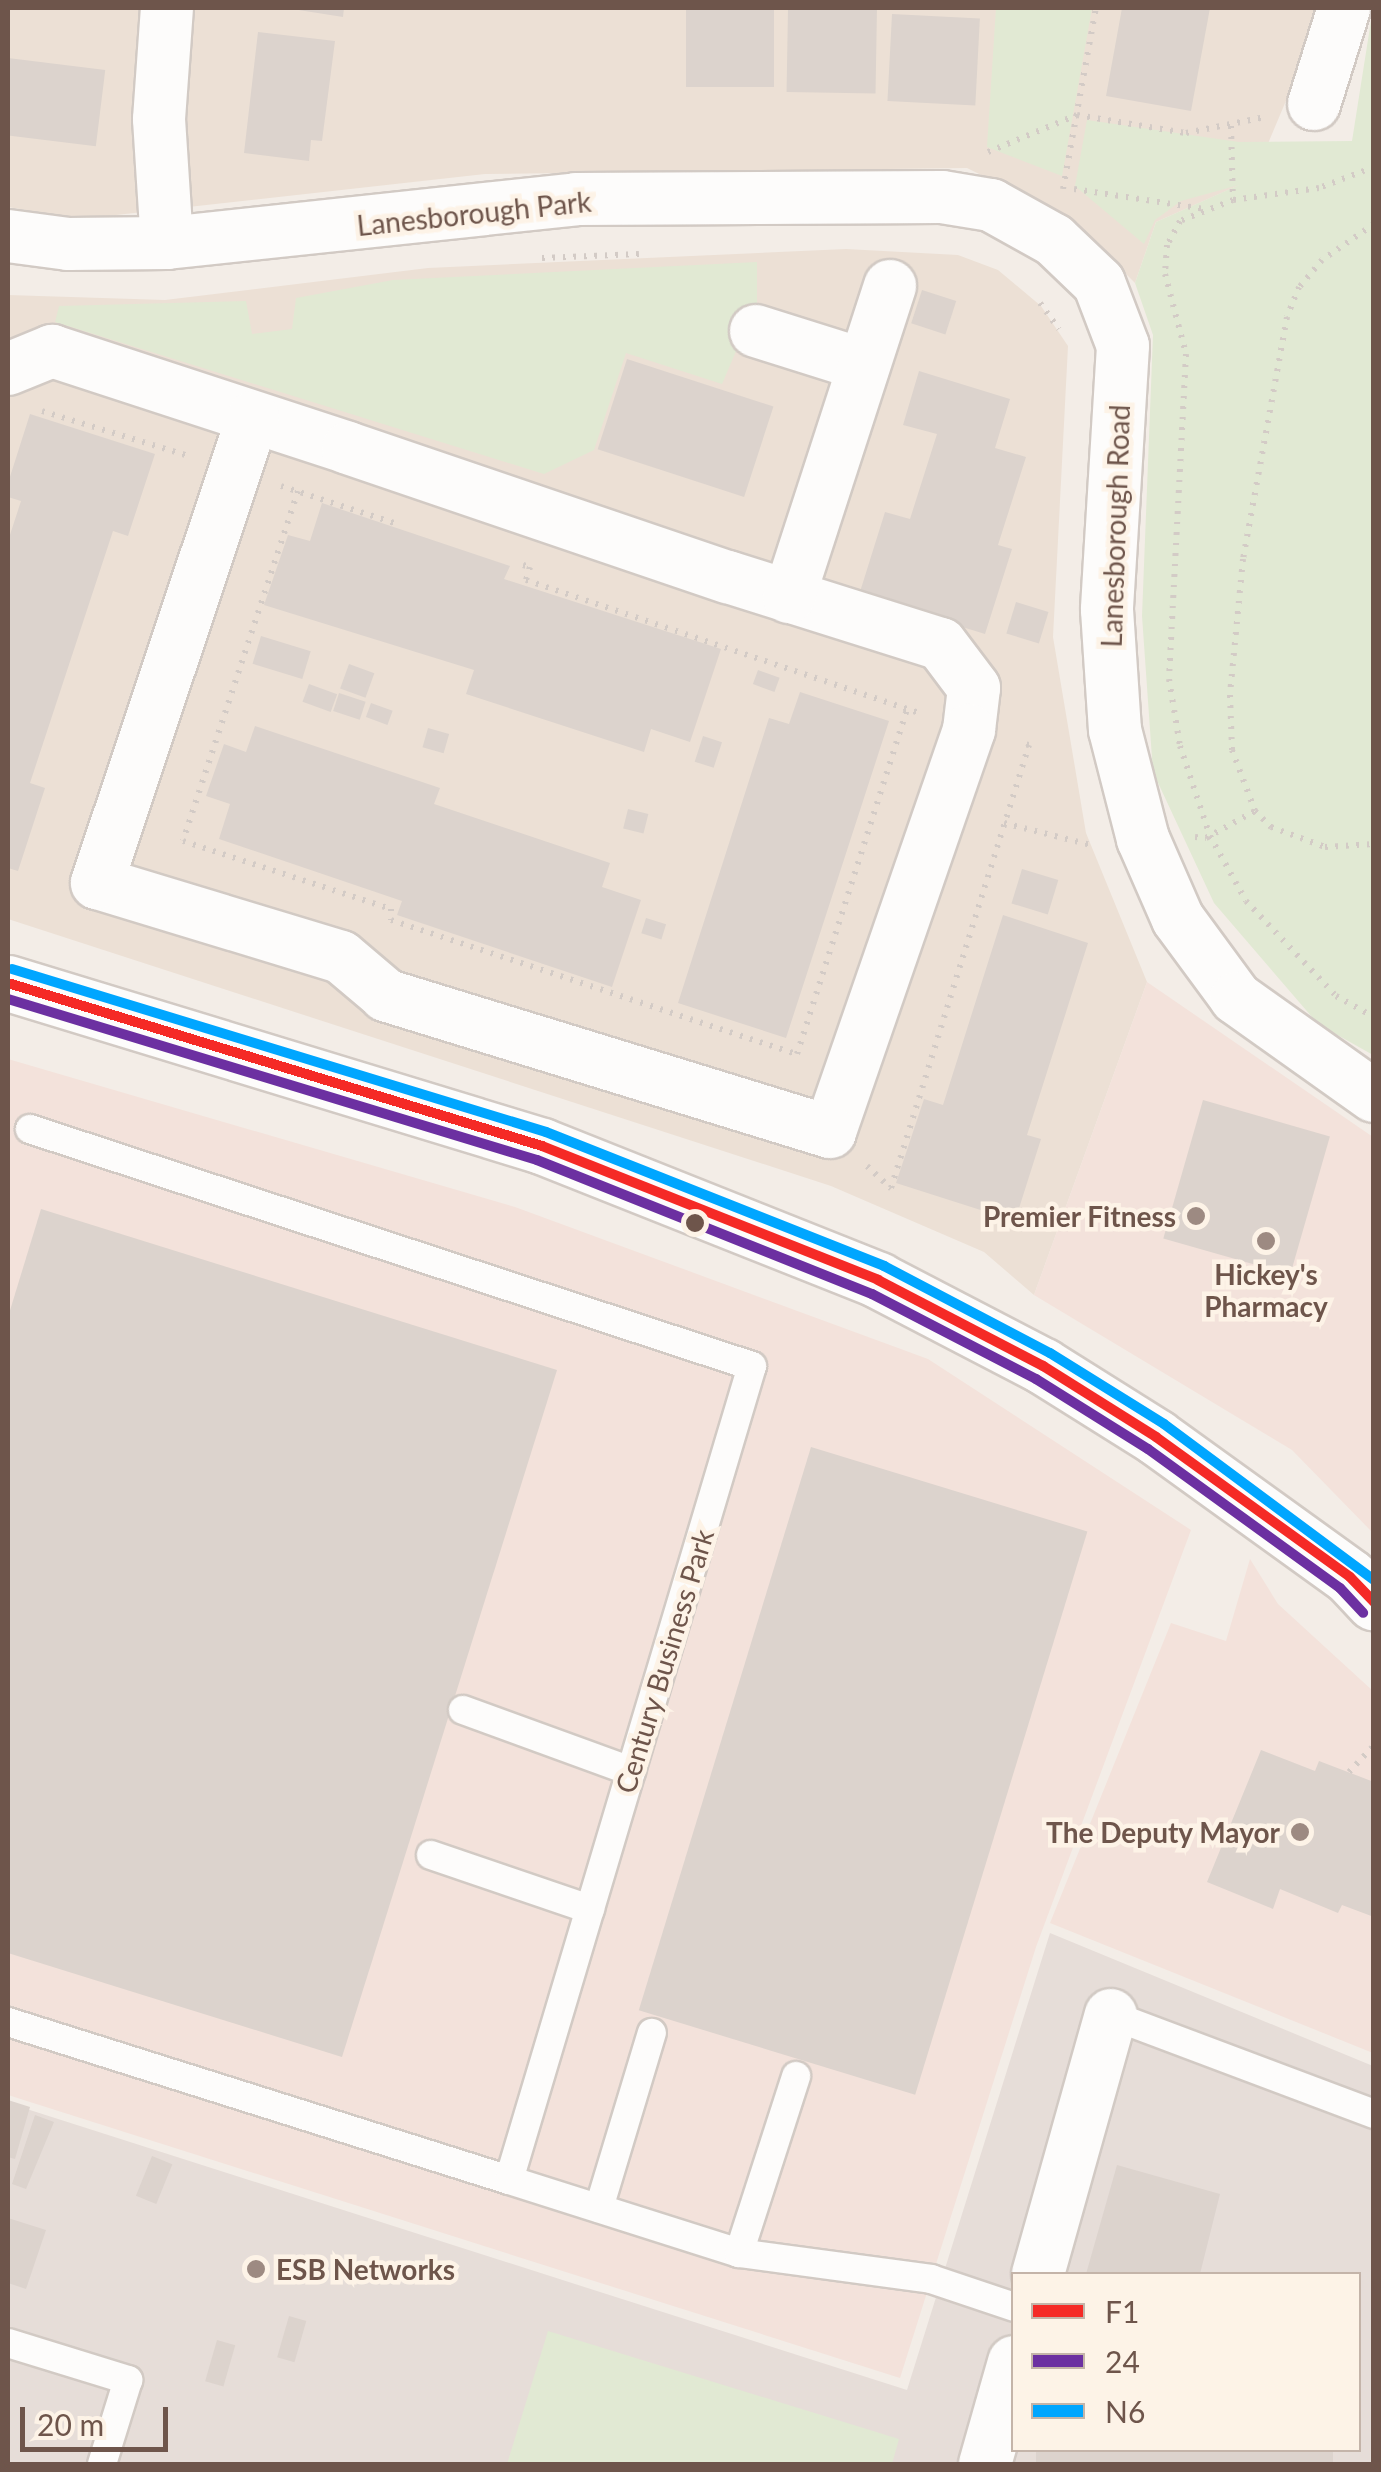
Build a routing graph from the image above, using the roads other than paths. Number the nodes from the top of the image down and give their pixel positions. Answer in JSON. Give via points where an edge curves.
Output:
{"nodes":[{"id":1,"x":167,"y":8,"type":"edge"},
{"id":2,"x":1344,"y":8,"type":"edge"},
{"id":3,"x":1314,"y":104,"type":"road end"},
{"id":4,"x":942,"y":197,"type":"joint"},
{"id":5,"x":8,"y":236,"type":"edge"},
{"id":6,"x":167,"y":243,"type":"junction"},
{"id":7,"x":890,"y":286,"type":"dead end"},
{"id":8,"x":756,"y":331,"type":"dead end"},
{"id":9,"x":864,"y":364,"type":"junction"},
{"id":10,"x":17,"y":387,"type":"edge"},
{"id":11,"x":252,"y":417,"type":"junction"},
{"id":12,"x":789,"y":597,"type":"junction"},
{"id":13,"x":8,"y":983,"type":"edge"},
{"id":14,"x":1374,"y":1096,"type":"edge"},
{"id":15,"x":30,"y":1129,"type":"dead end"},
{"id":16,"x":1366,"y":1576,"type":"edge"},
{"id":17,"x":463,"y":1710,"type":"dead end"},
{"id":18,"x":631,"y":1771,"type":"junction"},
{"id":19,"x":432,"y":1855,"type":"dead end"},
{"id":20,"x":590,"y":1909,"type":"junction"},
{"id":21,"x":1112,"y":2015,"type":"joint"},
{"id":22,"x":8,"y":2022,"type":"edge"},
{"id":23,"x":652,"y":2033,"type":"dead end"},
{"id":24,"x":796,"y":2076,"type":"dead end"},
{"id":25,"x":1374,"y":2114,"type":"edge"},
{"id":26,"x":508,"y":2180,"type":"junction"},
{"id":27,"x":600,"y":2208,"type":"junction"},
{"id":28,"x":740,"y":2253,"type":"junction"},
{"id":29,"x":1039,"y":2272,"type":"edge"},
{"id":30,"x":1011,"y":2307,"type":"edge"},
{"id":31,"x":8,"y":2343,"type":"edge"},
{"id":32,"x":1011,"y":2373,"type":"edge"},
{"id":33,"x":102,"y":2464,"type":"edge"},
{"id":34,"x":985,"y":2464,"type":"edge"}],
"edges":[{"from":1,"to":6,"type":"street","via":[[159,120]]},
{"from":2,"to":3,"type":"street"},
{"from":4,"to":6,"type":"street","name":"Lanesborough Park","via":[[576,199]]},
{"from":4,"to":14,"type":"street","name":"Lanesborough Road","via":[[990,205],[1054,240],[1099,283],[1123,346],[1106,610],[1116,730],[1143,839],[1178,919],[1236,998]]},
{"from":5,"to":6,"type":"street","name":"Lanesborough Park","via":[[68,244]]},
{"from":7,"to":9,"type":"street"},
{"from":8,"to":9,"type":"street"},
{"from":9,"to":12,"type":"street"},
{"from":10,"to":11,"type":"street","via":[[52,351]]},
{"from":11,"to":12,"type":"street"},
{"from":11,"to":12,"type":"street","via":[[97,882],[342,957],[386,995],[830,1132],[969,730],[974,688],[942,644]]},
{"from":13,"to":16,"type":"street","via":[[542,1146],[878,1280],[1092,1396]]},
{"from":15,"to":18,"type":"lane","name":"Century Business Park","via":[[752,1366]]},
{"from":17,"to":18,"type":"lane"},
{"from":18,"to":20,"type":"lane","name":"Century Business Park"},
{"from":19,"to":20,"type":"lane"},
{"from":20,"to":26,"type":"lane","name":"Century Business Park"},
{"from":21,"to":25,"type":"lane"},
{"from":21,"to":29,"type":"street"},
{"from":22,"to":26,"type":"lane"},
{"from":23,"to":27,"type":"lane"},
{"from":24,"to":28,"type":"lane"},
{"from":26,"to":27,"type":"lane"},
{"from":27,"to":28,"type":"lane"},
{"from":28,"to":30,"type":"lane","via":[[930,2279]]},
{"from":31,"to":33,"type":"lane","via":[[128,2380]]},
{"from":32,"to":34,"type":"street"}]}
